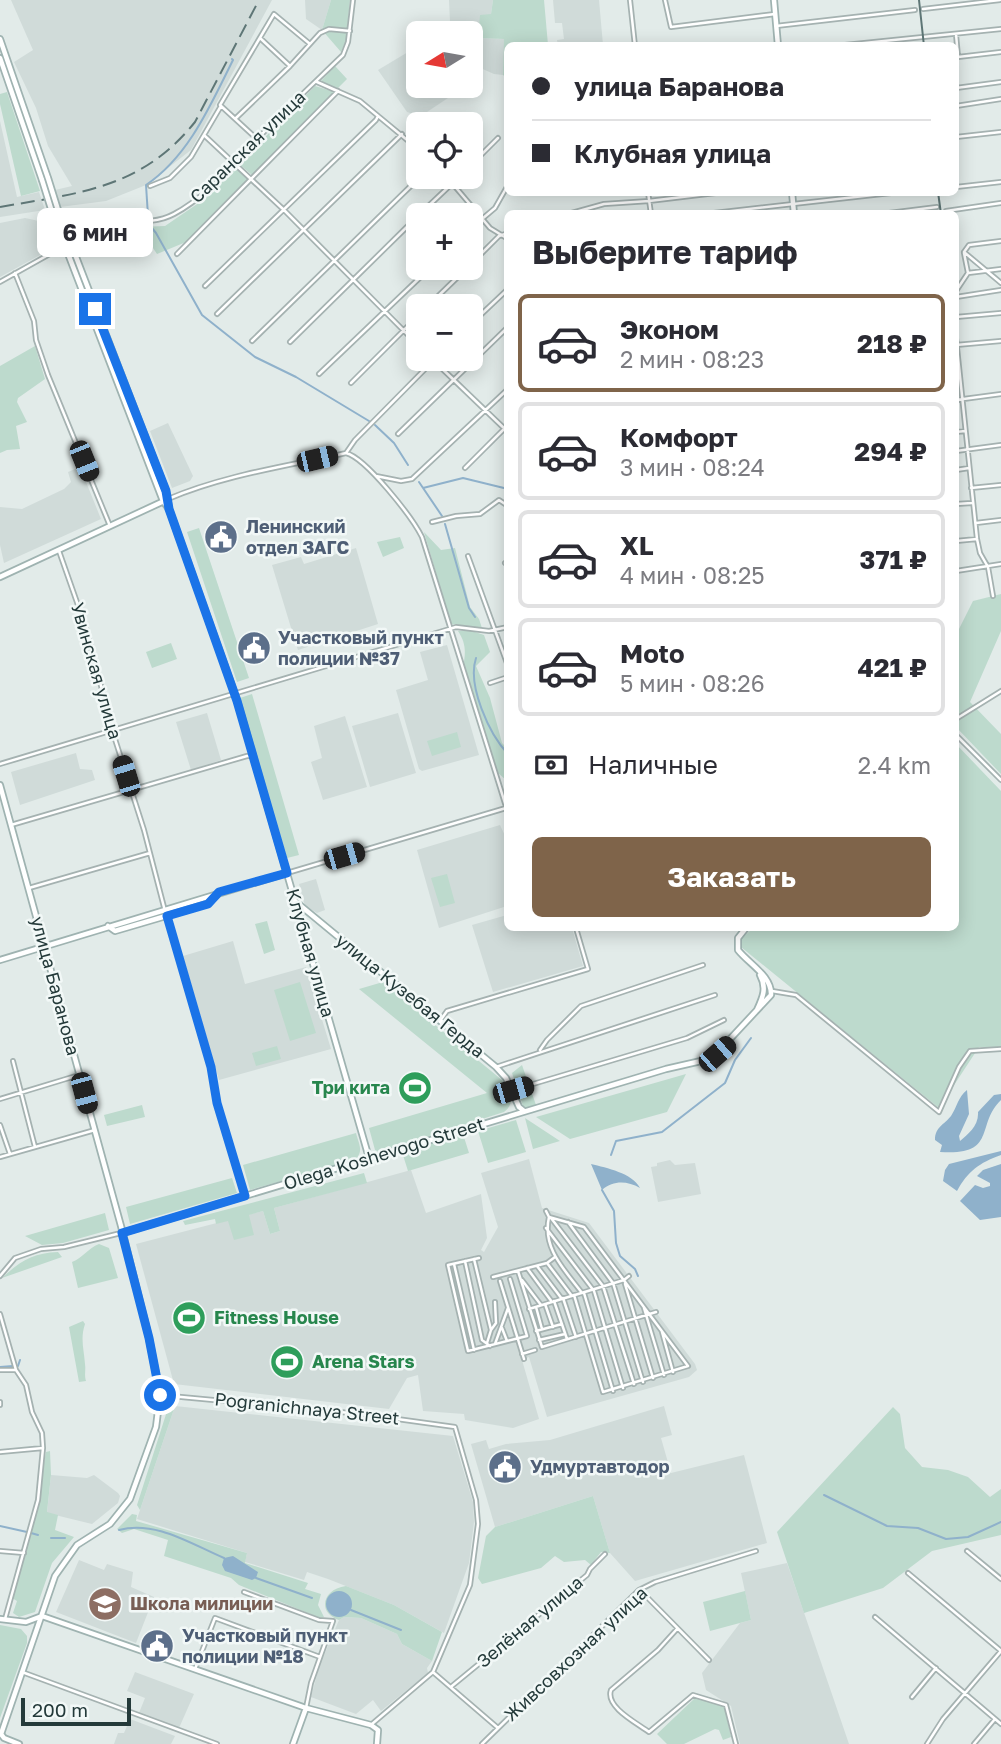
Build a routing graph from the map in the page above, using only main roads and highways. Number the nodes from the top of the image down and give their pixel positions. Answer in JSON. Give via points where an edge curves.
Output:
{"nodes":[{"id":1,"x":774,"y":0,"type":"edge"},
{"id":2,"x":778,"y":42,"type":"edge"},
{"id":3,"x":1,"y":44,"type":"edge"},
{"id":4,"x":0,"y":58,"type":"edge"},
{"id":5,"x":45,"y":179,"type":"junction"},
{"id":6,"x":166,"y":500,"type":"junction"},
{"id":7,"x":0,"y":577,"type":"edge"},
{"id":8,"x":0,"y":786,"type":"edge"},
{"id":9,"x":287,"y":873,"type":"junction"},
{"id":10,"x":219,"y":892,"type":"junction"},
{"id":11,"x":295,"y":901,"type":"junction"},
{"id":12,"x":107,"y":926,"type":"junction"},
{"id":13,"x":742,"y":931,"type":"edge"},
{"id":14,"x":45,"y":947,"type":"junction"},
{"id":15,"x":0,"y":960,"type":"edge"},
{"id":16,"x":759,"y":972,"type":"junction"},
{"id":17,"x":753,"y":1017,"type":"junction"},
{"id":18,"x":516,"y":1100,"type":"junction"},
{"id":19,"x":525,"y":1112,"type":"junction"},
{"id":20,"x":509,"y":1116,"type":"junction"},
{"id":21,"x":369,"y":1158,"type":"junction"},
{"id":22,"x":122,"y":1233,"type":"junction"},
{"id":23,"x":42,"y":1616,"type":"junction"},
{"id":24,"x":2,"y":1619,"type":"edge"},
{"id":25,"x":26,"y":1622,"type":"junction"},
{"id":26,"x":36,"y":1633,"type":"junction"},
{"id":27,"x":306,"y":1708,"type":"junction"},
{"id":28,"x":0,"y":1734,"type":"edge"},
{"id":29,"x":19,"y":1744,"type":"edge"},
{"id":30,"x":293,"y":1744,"type":"edge"},
{"id":31,"x":377,"y":1744,"type":"edge"}],
"edges":[{"from":1,"to":2,"type":"main road"},
{"from":3,"to":5,"type":"main road"},
{"from":4,"to":5,"type":"main road"},
{"from":5,"to":6,"type":"main road","name":"Клубная улица","bridge":true},
{"from":6,"to":7,"type":"main road"},
{"from":6,"to":9,"type":"main road","name":"Клубная улица","via":[[234,694]]},
{"from":8,"to":14,"type":"main road","name":"улица Баранова"},
{"from":9,"to":10,"type":"main road"},
{"from":9,"to":11,"type":"main road","name":"Клубная улица"},
{"from":10,"to":12,"type":"main road"},
{"from":10,"to":12,"type":"main road","via":[[208,904],[115,931]]},
{"from":11,"to":18,"type":"main road","name":"улица Кузебая Герда","via":[[496,1067]]},
{"from":11,"to":21,"type":"main road","name":"Клубная улица"},
{"from":12,"to":14,"type":"main road"},
{"from":13,"to":16,"type":"main road","via":[[736,945]]},
{"from":14,"to":15,"type":"main road"},
{"from":14,"to":22,"type":"main road","name":"улица Баранова"},
{"from":16,"to":17,"type":"main road","via":[[765,988]]},
{"from":16,"to":17,"type":"main road","name":"Olega Koshevogo Street","via":[[772,990]]},
{"from":17,"to":19,"type":"main road","name":"Olega Koshevogo Street","via":[[709,1058]]},
{"from":18,"to":19,"type":"main road"},
{"from":18,"to":20,"type":"main road"},
{"from":19,"to":20,"type":"main road","name":"Olega Koshevogo Street"},
{"from":20,"to":21,"type":"main road","name":"Olega Koshevogo Street"},
{"from":21,"to":22,"type":"main road","name":"Olega Koshevogo Street"},
{"from":22,"to":23,"type":"main road","name":"улица Баранова","via":[[160,1395],[156,1427],[130,1499],[110,1524],[77,1545],[66,1558]]},
{"from":23,"to":25,"type":"main road"},
{"from":23,"to":26,"type":"main road","name":"улица Баранова"},
{"from":23,"to":27,"type":"main road"},
{"from":24,"to":25,"type":"main road"},
{"from":25,"to":26,"type":"main road"},
{"from":26,"to":28,"type":"main road","name":"улица Баранова"},
{"from":27,"to":30,"type":"main road"},
{"from":27,"to":31,"type":"main road","via":[[370,1725],[377,1730]]},
{"from":28,"to":29,"type":"main road"}]}
